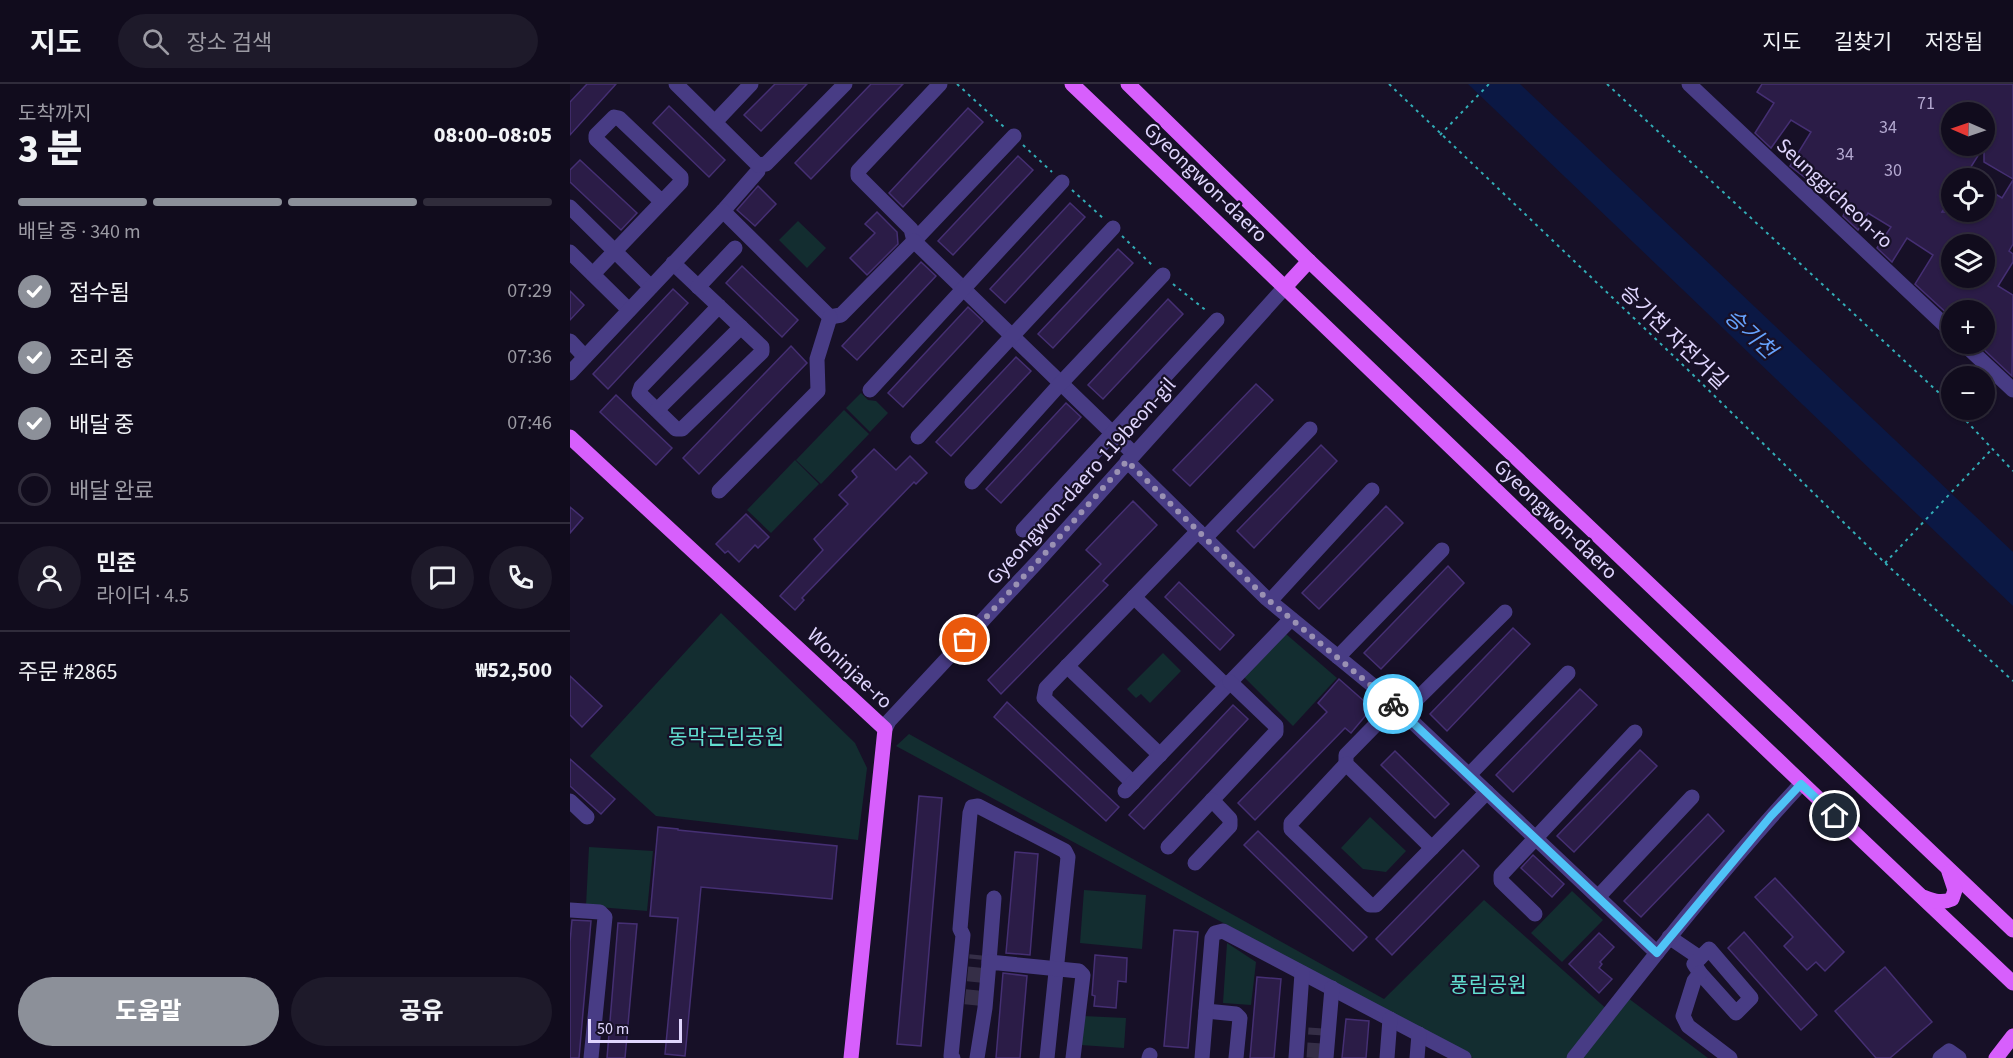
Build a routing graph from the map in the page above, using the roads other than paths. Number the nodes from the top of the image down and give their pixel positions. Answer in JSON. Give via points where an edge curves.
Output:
{"nodes":[{"id":1,"x":676,"y":84,"type":"edge"},
{"id":2,"x":751,"y":84,"type":"edge"},
{"id":3,"x":845,"y":84,"type":"edge"},
{"id":4,"x":940,"y":84,"type":"edge"},
{"id":5,"x":1072,"y":84,"type":"edge"},
{"id":6,"x":1128,"y":84,"type":"edge"},
{"id":7,"x":1689,"y":84,"type":"edge"},
{"id":8,"x":715,"y":122,"type":"junction"},
{"id":9,"x":1014,"y":136,"type":"road end"},
{"id":10,"x":758,"y":165,"type":"junction"},
{"id":11,"x":1062,"y":182,"type":"road end"},
{"id":12,"x":662,"y":202,"type":"junction"},
{"id":13,"x":570,"y":207,"type":"edge"},
{"id":14,"x":723,"y":210,"type":"junction"},
{"id":15,"x":1113,"y":228,"type":"road end"},
{"id":16,"x":914,"y":241,"type":"junction"},
{"id":17,"x":735,"y":248,"type":"dead end"},
{"id":18,"x":570,"y":252,"type":"edge"},
{"id":19,"x":615,"y":252,"type":"junction"},
{"id":20,"x":1309,"y":261,"type":"junction"},
{"id":21,"x":673,"y":263,"type":"junction"},
{"id":22,"x":593,"y":274,"type":"junction"},
{"id":23,"x":1162,"y":275,"type":"road end"},
{"id":24,"x":651,"y":287,"type":"junction"},
{"id":25,"x":698,"y":287,"type":"junction"},
{"id":26,"x":1285,"y":287,"type":"junction"},
{"id":27,"x":964,"y":289,"type":"junction"},
{"id":28,"x":719,"y":306,"type":"junction"},
{"id":29,"x":629,"y":310,"type":"junction"},
{"id":30,"x":830,"y":317,"type":"junction"},
{"id":31,"x":1217,"y":320,"type":"road end"},
{"id":32,"x":1941,"y":322,"type":"edge"},
{"id":33,"x":741,"y":327,"type":"junction"},
{"id":34,"x":1012,"y":335,"type":"junction"},
{"id":35,"x":570,"y":341,"type":"edge"},
{"id":36,"x":1975,"y":354,"type":"edge"},
{"id":37,"x":585,"y":357,"type":"junction"},
{"id":38,"x":570,"y":373,"type":"edge"},
{"id":39,"x":1061,"y":383,"type":"junction"},
{"id":40,"x":870,"y":390,"type":"dead end"},
{"id":41,"x":2013,"y":390,"type":"edge"},
{"id":42,"x":657,"y":410,"type":"junction"},
{"id":43,"x":1310,"y":429,"type":"dead end"},
{"id":44,"x":1112,"y":432,"type":"junction"},
{"id":45,"x":570,"y":437,"type":"edge"},
{"id":46,"x":918,"y":437,"type":"dead end"},
{"id":47,"x":1130,"y":458,"type":"junction"},
{"id":48,"x":972,"y":482,"type":"dead end"},
{"id":49,"x":1372,"y":490,"type":"dead end"},
{"id":50,"x":719,"y":491,"type":"dead end"},
{"id":51,"x":1023,"y":530,"type":"dead end"},
{"id":52,"x":1201,"y":534,"type":"junction"},
{"id":53,"x":1442,"y":550,"type":"dead end"},
{"id":54,"x":1134,"y":597,"type":"junction"},
{"id":55,"x":1270,"y":601,"type":"junction"},
{"id":56,"x":1505,"y":612,"type":"dead end"},
{"id":57,"x":1291,"y":618,"type":"junction"},
{"id":58,"x":1338,"y":657,"type":"junction"},
{"id":59,"x":1067,"y":666,"type":"junction"},
{"id":60,"x":1568,"y":673,"type":"dead end"},
{"id":61,"x":1228,"y":684,"type":"junction"},
{"id":62,"x":1399,"y":709,"type":"junction"},
{"id":63,"x":885,"y":729,"type":"junction"},
{"id":64,"x":1635,"y":732,"type":"dead end"},
{"id":65,"x":1160,"y":755,"type":"junction"},
{"id":66,"x":1346,"y":765,"type":"junction"},
{"id":67,"x":1469,"y":775,"type":"junction"},
{"id":68,"x":1801,"y":784,"type":"junction"},
{"id":69,"x":1487,"y":792,"type":"junction"},
{"id":70,"x":1692,"y":796,"type":"dead end"},
{"id":71,"x":1212,"y":800,"type":"junction"},
{"id":72,"x":570,"y":801,"type":"edge"},
{"id":73,"x":587,"y":817,"type":"dead end"},
{"id":74,"x":1535,"y":838,"type":"junction"},
{"id":75,"x":1168,"y":847,"type":"dead end"},
{"id":76,"x":1432,"y":848,"type":"junction"},
{"id":77,"x":1195,"y":863,"type":"dead end"},
{"id":78,"x":1946,"y":867,"type":"junction"},
{"id":79,"x":1920,"y":896,"type":"junction"},
{"id":80,"x":1598,"y":897,"type":"junction"},
{"id":81,"x":994,"y":898,"type":"dead end"},
{"id":82,"x":570,"y":910,"type":"edge"},
{"id":83,"x":1535,"y":914,"type":"dead end"},
{"id":84,"x":2013,"y":930,"type":"edge"},
{"id":85,"x":1670,"y":936,"type":"junction"},
{"id":86,"x":961,"y":953,"type":"junction"},
{"id":87,"x":1657,"y":953,"type":"junction"},
{"id":88,"x":989,"y":959,"type":"junction"},
{"id":89,"x":1058,"y":968,"type":"junction"},
{"id":90,"x":1302,"y":973,"type":"junction"},
{"id":91,"x":2013,"y":983,"type":"edge"},
{"id":92,"x":1332,"y":988,"type":"junction"},
{"id":93,"x":1206,"y":1011,"type":"junction"},
{"id":94,"x":955,"y":1015,"type":"junction"},
{"id":95,"x":982,"y":1017,"type":"junction"},
{"id":96,"x":1390,"y":1019,"type":"junction"},
{"id":97,"x":1419,"y":1034,"type":"junction"},
{"id":98,"x":2013,"y":1036,"type":"edge"},
{"id":99,"x":591,"y":1058,"type":"edge"},
{"id":100,"x":851,"y":1058,"type":"edge"},
{"id":101,"x":953,"y":1058,"type":"edge"},
{"id":102,"x":977,"y":1058,"type":"edge"},
{"id":103,"x":1047,"y":1058,"type":"edge"},
{"id":104,"x":1074,"y":1058,"type":"edge"},
{"id":105,"x":1202,"y":1058,"type":"edge"},
{"id":106,"x":1236,"y":1058,"type":"edge"},
{"id":107,"x":1296,"y":1058,"type":"edge"},
{"id":108,"x":1326,"y":1058,"type":"edge"},
{"id":109,"x":1387,"y":1058,"type":"edge"},
{"id":110,"x":1417,"y":1058,"type":"edge"},
{"id":111,"x":1464,"y":1058,"type":"edge"},
{"id":112,"x":1574,"y":1058,"type":"edge"},
{"id":113,"x":1730,"y":1058,"type":"edge"},
{"id":114,"x":1940,"y":1058,"type":"edge"},
{"id":115,"x":1959,"y":1058,"type":"edge"},
{"id":116,"x":1996,"y":1058,"type":"edge"}],
"edges":[{"from":1,"to":8,"type":"street"},
{"from":2,"to":8,"type":"street"},
{"from":3,"to":10,"type":"street","via":[[766,164]]},
{"from":4,"to":16,"type":"street","via":[[858,171],[858,176],[911,229]]},
{"from":5,"to":26,"type":"main road","name":"Gyeongwon-daero"},
{"from":6,"to":20,"type":"main road","name":"Gyeongwon-daero"},
{"from":7,"to":32,"type":"street","name":"Seunggicheon-ro"},
{"from":8,"to":10,"type":"street"},
{"from":9,"to":16,"type":"street"},
{"from":10,"to":14,"type":"street","via":[[758,171]]},
{"from":11,"to":27,"type":"street"},
{"from":12,"to":12,"type":"street","via":[[681,182],[681,177],[614,117],[596,139]]},
{"from":12,"to":19,"type":"street"},
{"from":13,"to":19,"type":"street"},
{"from":14,"to":21,"type":"street"},
{"from":14,"to":30,"type":"street"},
{"from":15,"to":34,"type":"street"},
{"from":16,"to":27,"type":"street"},
{"from":16,"to":30,"type":"street","via":[[841,315]]},
{"from":17,"to":25,"type":"street"},
{"from":18,"to":22,"type":"street"},
{"from":19,"to":22,"type":"street"},
{"from":19,"to":24,"type":"street"},
{"from":20,"to":26,"type":"main road","name":"Gyeongwon-daero 119beon-gil"},
{"from":20,"to":78,"type":"main road","name":"Gyeongwon-daero"},
{"from":21,"to":24,"type":"street"},
{"from":21,"to":25,"type":"street"},
{"from":22,"to":29,"type":"street"},
{"from":23,"to":39,"type":"street"},
{"from":24,"to":29,"type":"street"},
{"from":25,"to":28,"type":"street"},
{"from":26,"to":47,"type":"street","name":"Gyeongwon-daero 119beon-gil"},
{"from":26,"to":68,"type":"main road","name":"Gyeongwon-daero"},
{"from":27,"to":34,"type":"street"},
{"from":27,"to":40,"type":"street"},
{"from":28,"to":33,"type":"street"},
{"from":28,"to":42,"type":"street","via":[[640,387],[639,393]]},
{"from":29,"to":37,"type":"street"},
{"from":30,"to":50,"type":"street","via":[[817,359],[818,391]]},
{"from":31,"to":44,"type":"street"},
{"from":33,"to":42,"type":"street"},
{"from":33,"to":42,"type":"street","via":[[762,347],[762,352],[682,429],[676,429]]},
{"from":34,"to":39,"type":"street"},
{"from":34,"to":46,"type":"street"},
{"from":35,"to":37,"type":"street"},
{"from":36,"to":41,"type":"street"},
{"from":37,"to":38,"type":"street"},
{"from":39,"to":44,"type":"street"},
{"from":39,"to":48,"type":"street"},
{"from":43,"to":52,"type":"street"},
{"from":44,"to":47,"type":"street"},
{"from":44,"to":51,"type":"street"},
{"from":45,"to":63,"type":"main road","name":"Woninjae-ro"},
{"from":47,"to":52,"type":"street"},
{"from":47,"to":63,"type":"street","name":"Gyeongwon-daero 119beon-gil"},
{"from":49,"to":55,"type":"street"},
{"from":52,"to":54,"type":"street"},
{"from":52,"to":55,"type":"street"},
{"from":53,"to":58,"type":"street"},
{"from":54,"to":59,"type":"street"},
{"from":54,"to":61,"type":"street"},
{"from":55,"to":57,"type":"street"},
{"from":56,"to":62,"type":"street"},
{"from":57,"to":58,"type":"street"},
{"from":57,"to":61,"type":"street"},
{"from":58,"to":62,"type":"street"},
{"from":59,"to":65,"type":"street"},
{"from":59,"to":65,"type":"street","via":[[1046,688],[1044,698],[1129,787]]},
{"from":60,"to":67,"type":"street"},
{"from":61,"to":65,"type":"street"},
{"from":61,"to":71,"type":"street","via":[[1276,726],[1276,732]]},
{"from":62,"to":66,"type":"street","via":[[1346,755]]},
{"from":62,"to":67,"type":"street"},
{"from":63,"to":100,"type":"main road","name":"Woninjae-ro"},
{"from":64,"to":74,"type":"street"},
{"from":66,"to":76,"type":"street"},
{"from":66,"to":76,"type":"street","via":[[1291,823],[1291,829],[1370,905],[1376,905]]},
{"from":67,"to":69,"type":"street"},
{"from":68,"to":79,"type":"main road","name":"Gyeongwon-daero"},
{"from":68,"to":85,"type":"street"},
{"from":69,"to":74,"type":"street"},
{"from":69,"to":76,"type":"street"},
{"from":70,"to":80,"type":"street"},
{"from":71,"to":75,"type":"street"},
{"from":71,"to":77,"type":"street","via":[[1230,819],[1230,826]]},
{"from":72,"to":73,"type":"street"},
{"from":74,"to":80,"type":"street"},
{"from":74,"to":83,"type":"street","via":[[1501,875],[1501,881]]},
{"from":78,"to":79,"type":"main road","via":[[1955,890],[1952,899],[1936,902]]},
{"from":78,"to":84,"type":"main road","name":"Gyeongwon-daero"},
{"from":79,"to":91,"type":"main road","name":"Gyeongwon-daero"},
{"from":80,"to":87,"type":"street"},
{"from":81,"to":88,"type":"street"},
{"from":82,"to":99,"type":"street","via":[[600,912],[605,917]]},
{"from":85,"to":87,"type":"street"},
{"from":85,"to":113,"type":"street","via":[[1700,965],[1683,1016],[1688,1026]]},
{"from":86,"to":88,"type":"street"},
{"from":86,"to":89,"type":"street","via":[[970,813],[972,807],[978,806],[1065,851],[1068,857]]},
{"from":86,"to":94,"type":"street"},
{"from":87,"to":112,"type":"street"},
{"from":88,"to":89,"type":"street"},
{"from":88,"to":95,"type":"street"},
{"from":89,"to":103,"type":"street"},
{"from":89,"to":104,"type":"street","via":[[1083,975]]},
{"from":90,"to":92,"type":"street"},
{"from":90,"to":93,"type":"street","via":[[1223,931],[1215,933]]},
{"from":90,"to":107,"type":"street"},
{"from":92,"to":96,"type":"street"},
{"from":92,"to":108,"type":"street"},
{"from":93,"to":105,"type":"street"},
{"from":93,"to":106,"type":"street","via":[[1236,1014],[1240,1018]]},
{"from":94,"to":95,"type":"street"},
{"from":94,"to":101,"type":"street"},
{"from":95,"to":102,"type":"street"},
{"from":96,"to":97,"type":"street"},
{"from":96,"to":109,"type":"street"},
{"from":97,"to":110,"type":"street"},
{"from":97,"to":111,"type":"street"},
{"from":98,"to":116,"type":"main road"},
{"from":114,"to":115,"type":"street","via":[[1949,1050]]}]}
